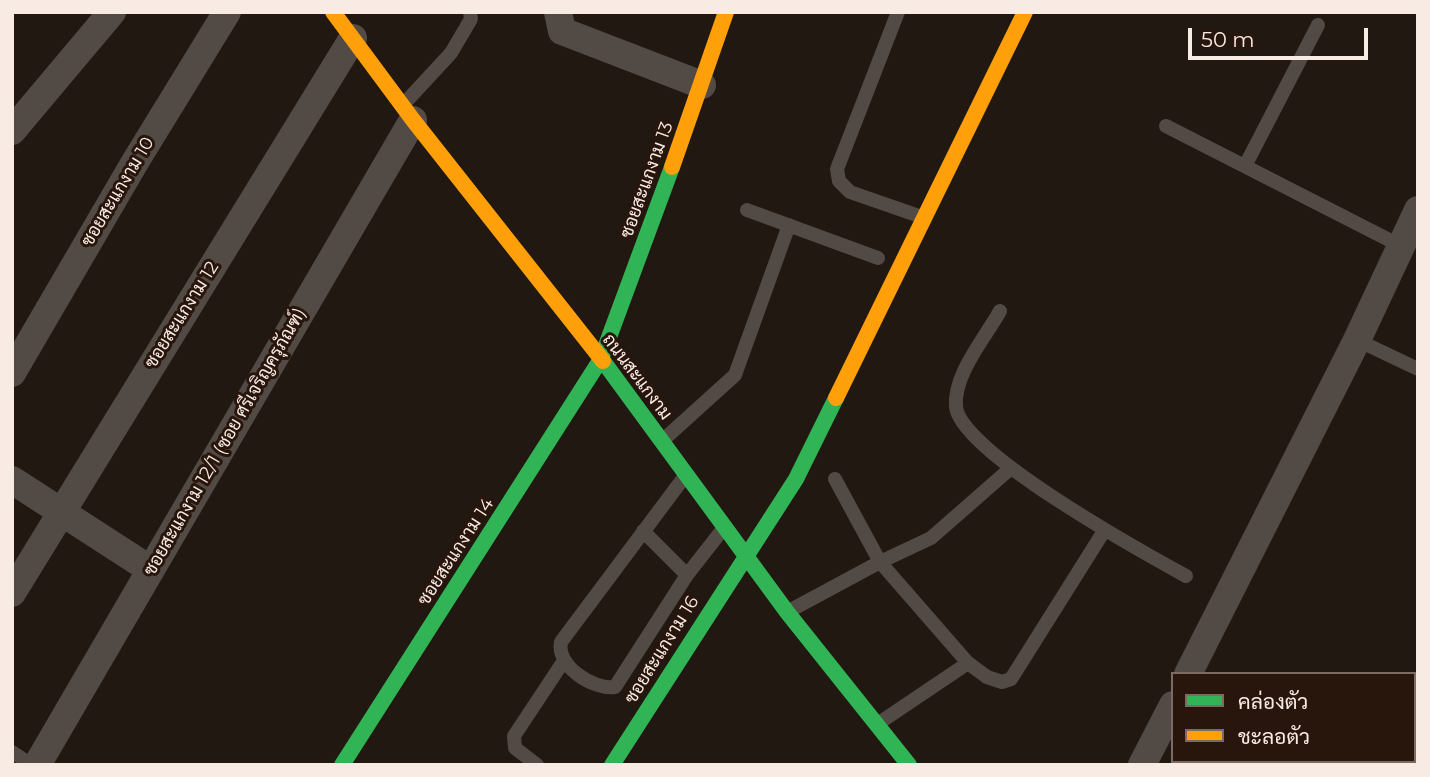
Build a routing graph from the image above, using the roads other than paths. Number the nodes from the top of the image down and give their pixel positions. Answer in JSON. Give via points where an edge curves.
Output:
{"nodes":[{"id":1,"x":112,"y":12,"type":"edge"},
{"id":2,"x":227,"y":12,"type":"edge"},
{"id":3,"x":334,"y":12,"type":"edge"},
{"id":4,"x":470,"y":12,"type":"edge"},
{"id":5,"x":558,"y":12,"type":"edge"},
{"id":6,"x":726,"y":12,"type":"edge"},
{"id":7,"x":898,"y":12,"type":"edge"},
{"id":8,"x":1025,"y":12,"type":"edge"},
{"id":9,"x":1318,"y":25,"type":"dead end"},
{"id":10,"x":353,"y":38,"type":"junction"},
{"id":11,"x":702,"y":85,"type":"junction"},
{"id":12,"x":408,"y":113,"type":"junction"},
{"id":13,"x":1166,"y":126,"type":"dead end"},
{"id":14,"x":12,"y":131,"type":"edge"},
{"id":15,"x":1245,"y":166,"type":"junction"},
{"id":16,"x":747,"y":210,"type":"dead end"},
{"id":17,"x":1418,"y":210,"type":"edge"},
{"id":18,"x":924,"y":218,"type":"junction"},
{"id":19,"x":789,"y":225,"type":"junction"},
{"id":20,"x":1401,"y":246,"type":"junction"},
{"id":21,"x":878,"y":258,"type":"dead end"},
{"id":22,"x":1000,"y":311,"type":"dead end"},
{"id":23,"x":1357,"y":340,"type":"junction"},
{"id":24,"x":601,"y":359,"type":"junction"},
{"id":25,"x":1418,"y":369,"type":"edge"},
{"id":26,"x":12,"y":373,"type":"edge"},
{"id":27,"x":662,"y":442,"type":"junction"},
{"id":28,"x":1011,"y":468,"type":"junction"},
{"id":29,"x":685,"y":475,"type":"junction"},
{"id":30,"x":835,"y":478,"type":"dead end"},
{"id":31,"x":12,"y":480,"type":"edge"},
{"id":32,"x":62,"y":511,"type":"junction"},
{"id":33,"x":724,"y":528,"type":"junction"},
{"id":34,"x":643,"y":531,"type":"junction"},
{"id":35,"x":1104,"y":531,"type":"junction"},
{"id":36,"x":744,"y":555,"type":"junction"},
{"id":37,"x":880,"y":562,"type":"junction"},
{"id":38,"x":151,"y":570,"type":"junction"},
{"id":39,"x":687,"y":575,"type":"junction"},
{"id":40,"x":1186,"y":576,"type":"dead end"},
{"id":41,"x":12,"y":593,"type":"edge"},
{"id":42,"x":788,"y":611,"type":"junction"},
{"id":43,"x":563,"y":662,"type":"junction"},
{"id":44,"x":968,"y":663,"type":"junction"},
{"id":45,"x":1189,"y":672,"type":"edge"},
{"id":46,"x":1171,"y":709,"type":"edge"},
{"id":47,"x":891,"y":749,"type":"edge"},
{"id":48,"x":12,"y":752,"type":"edge"},
{"id":49,"x":35,"y":765,"type":"edge"},
{"id":50,"x":342,"y":765,"type":"edge"},
{"id":51,"x":537,"y":765,"type":"edge"},
{"id":52,"x":612,"y":765,"type":"edge"},
{"id":53,"x":1142,"y":765,"type":"edge"}],
"edges":[{"from":1,"to":14,"type":"street"},
{"from":2,"to":26,"type":"street","name":"ซอยสะแกงาม 10"},
{"from":3,"to":10,"type":"street","name":"ถนนสะแกงาม"},
{"from":4,"to":12,"type":"lane","via":[[471,19],[451,53]]},
{"from":5,"to":11,"type":"street","via":[[562,31]]},
{"from":6,"to":11,"type":"street","name":"ซอยสะแกงาม 13"},
{"from":7,"to":18,"type":"lane","via":[[838,169],[839,181],[850,192]]},
{"from":8,"to":18,"type":"street","name":"ซอยสะแกงาม 16"},
{"from":9,"to":15,"type":"lane"},
{"from":10,"to":12,"type":"street","name":"ถนนสะแกงาม"},
{"from":10,"to":32,"type":"street","name":"ซอยสะแกงาม 12"},
{"from":11,"to":24,"type":"street","name":"ซอยสะแกงาม 13"},
{"from":12,"to":24,"type":"street","name":"ถนนสะแกงาม"},
{"from":12,"to":38,"type":"street","name":"ซอยสะแกงาม 12/1 (ซอย ศรีเจริญครุภัณฑ์)"},
{"from":13,"to":15,"type":"lane"},
{"from":15,"to":20,"type":"lane"},
{"from":16,"to":19,"type":"lane"},
{"from":17,"to":20,"type":"street"},
{"from":18,"to":36,"type":"street","name":"ซอยสะแกงาม 16","via":[[796,478]]},
{"from":19,"to":21,"type":"lane"},
{"from":19,"to":27,"type":"lane","via":[[735,375]]},
{"from":20,"to":23,"type":"street"},
{"from":22,"to":28,"type":"lane","via":[[957,389],[956,408],[961,423]]},
{"from":23,"to":25,"type":"lane"},
{"from":23,"to":45,"type":"street"},
{"from":24,"to":27,"type":"street","name":"ถนนสะแกงาม"},
{"from":24,"to":50,"type":"street","name":"ซอยสะแกงาม 14"},
{"from":27,"to":29,"type":"street","name":"ถนนสะแกงาม"},
{"from":28,"to":35,"type":"lane"},
{"from":28,"to":37,"type":"lane","via":[[931,538]]},
{"from":29,"to":33,"type":"street","name":"ถนนสะแกงาม"},
{"from":29,"to":34,"type":"lane"},
{"from":30,"to":37,"type":"lane"},
{"from":31,"to":32,"type":"street"},
{"from":32,"to":38,"type":"street"},
{"from":32,"to":41,"type":"street","name":"ซอยสะแกงาม 12"},
{"from":33,"to":36,"type":"street","name":"ถนนสะแกงาม"},
{"from":33,"to":39,"type":"lane"},
{"from":34,"to":39,"type":"lane"},
{"from":34,"to":43,"type":"lane","via":[[561,642]]},
{"from":35,"to":40,"type":"lane"},
{"from":35,"to":44,"type":"lane","via":[[1011,679],[1002,682],[987,677]]},
{"from":36,"to":42,"type":"street","name":"ถนนสะแกงาม"},
{"from":36,"to":52,"type":"street","name":"ซอยสะแกงาม 16"},
{"from":37,"to":42,"type":"lane"},
{"from":37,"to":44,"type":"lane"},
{"from":38,"to":49,"type":"street","name":"ซอยสะแกงาม 12/1 (ซอย ศรีเจริญครุภัณฑ์)"},
{"from":39,"to":43,"type":"lane","via":[[615,687],[596,686]]},
{"from":42,"to":47,"type":"street","name":"ถนนสะแกงาม"},
{"from":43,"to":51,"type":"lane","via":[[514,736],[515,748]]},
{"from":44,"to":47,"type":"lane"},
{"from":46,"to":53,"type":"street"},
{"from":48,"to":49,"type":"lane"}]}
